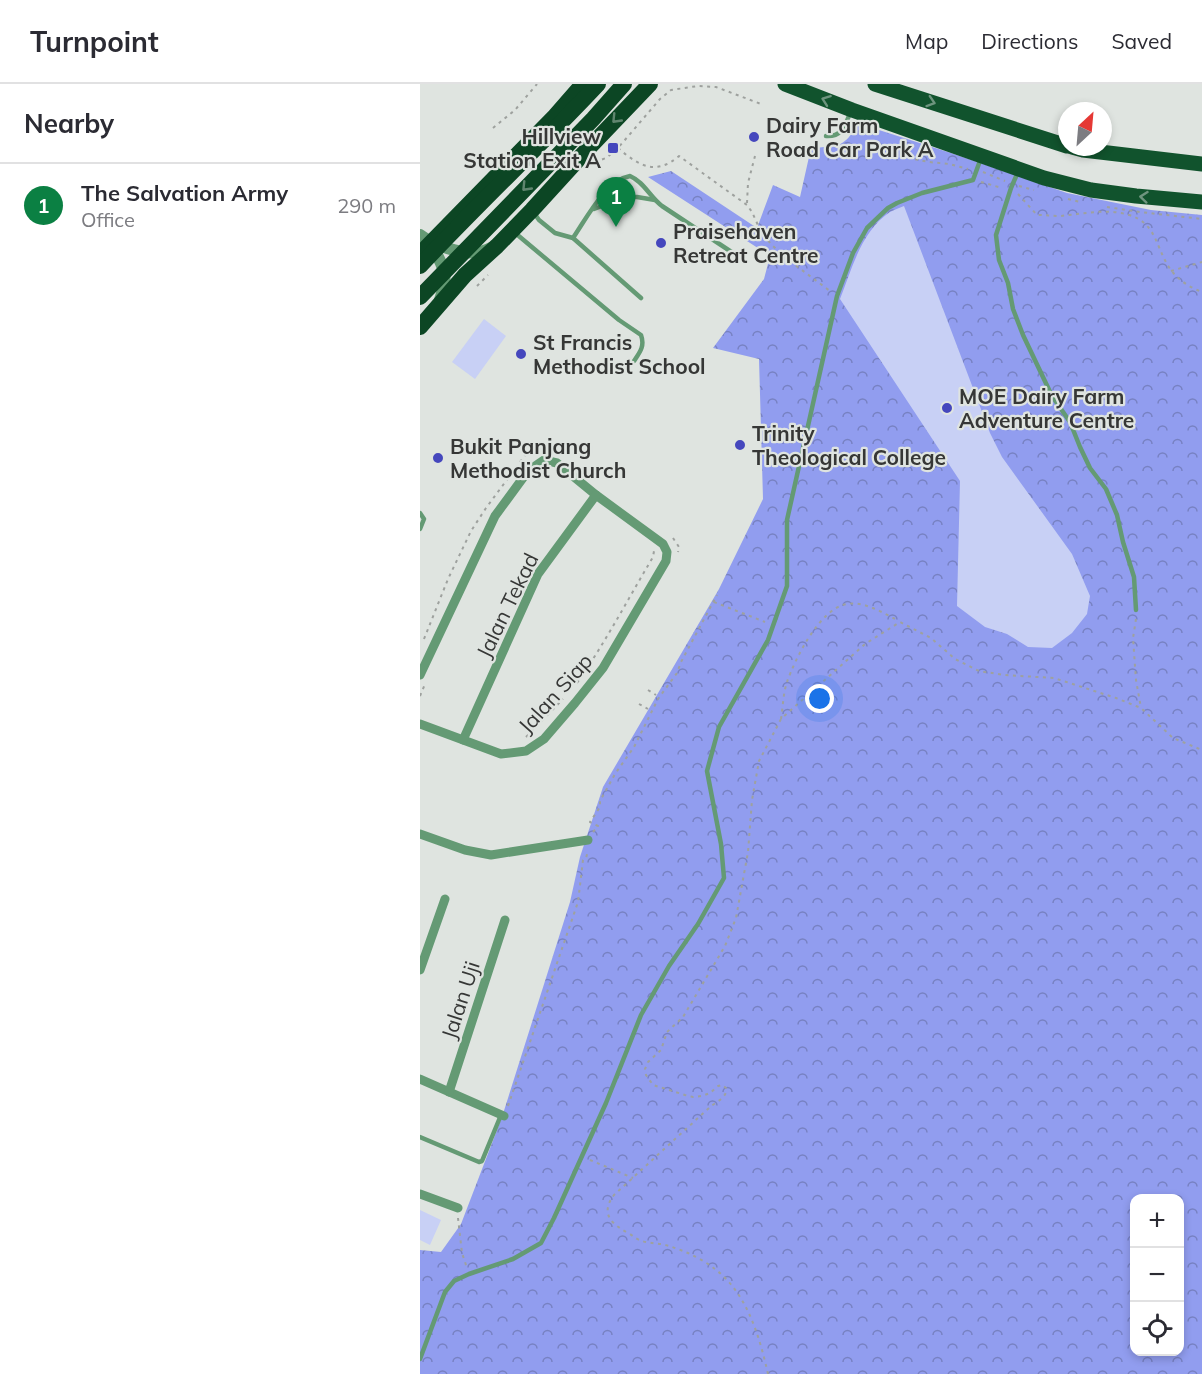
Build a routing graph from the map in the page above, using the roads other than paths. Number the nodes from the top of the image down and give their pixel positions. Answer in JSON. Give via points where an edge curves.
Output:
{"nodes":[{"id":1,"x":583,"y":84,"type":"edge"},
{"id":2,"x":598,"y":84,"type":"edge"},
{"id":3,"x":624,"y":84,"type":"edge"},
{"id":4,"x":785,"y":84,"type":"edge"},
{"id":5,"x":875,"y":84,"type":"edge"},
{"id":6,"x":650,"y":85,"type":"edge"},
{"id":7,"x":852,"y":110,"type":"junction"},
{"id":8,"x":826,"y":136,"type":"dead end"},
{"id":9,"x":1058,"y":143,"type":"edge"},
{"id":10,"x":1112,"y":153,"type":"edge"},
{"id":11,"x":982,"y":156,"type":"junction"},
{"id":12,"x":1202,"y":164,"type":"edge"},
{"id":13,"x":1020,"y":170,"type":"junction"},
{"id":14,"x":655,"y":200,"type":"junction"},
{"id":15,"x":1202,"y":202,"type":"edge"},
{"id":16,"x":532,"y":210,"type":"junction"},
{"id":17,"x":592,"y":210,"type":"junction"},
{"id":18,"x":512,"y":230,"type":"junction"},
{"id":19,"x":573,"y":238,"type":"junction"},
{"id":20,"x":423,"y":244,"type":"edge"},
{"id":21,"x":497,"y":246,"type":"junction"},
{"id":22,"x":739,"y":257,"type":"dead end"},
{"id":23,"x":420,"y":266,"type":"edge"},
{"id":24,"x":420,"y":297,"type":"edge"},
{"id":25,"x":641,"y":298,"type":"dead end"},
{"id":26,"x":439,"y":304,"type":"junction"},
{"id":27,"x":420,"y":327,"type":"edge"},
{"id":28,"x":634,"y":361,"type":"dead end"},
{"id":29,"x":596,"y":495,"type":"junction"},
{"id":30,"x":420,"y":513,"type":"edge"},
{"id":31,"x":420,"y":529,"type":"edge"},
{"id":32,"x":1137,"y":610,"type":"road end"},
{"id":33,"x":424,"y":676,"type":"edge"},
{"id":34,"x":420,"y":724,"type":"edge"},
{"id":35,"x":464,"y":740,"type":"junction"},
{"id":36,"x":420,"y":834,"type":"edge"},
{"id":37,"x":588,"y":842,"type":"road end"},
{"id":38,"x":445,"y":898,"type":"dead end"},
{"id":39,"x":506,"y":920,"type":"dead end"},
{"id":40,"x":420,"y":970,"type":"edge"},
{"id":41,"x":420,"y":1079,"type":"edge"},
{"id":42,"x":449,"y":1092,"type":"junction"},
{"id":43,"x":502,"y":1115,"type":"joint"},
{"id":44,"x":420,"y":1137,"type":"edge"},
{"id":45,"x":420,"y":1194,"type":"edge"},
{"id":46,"x":458,"y":1208,"type":"road end"},
{"id":47,"x":420,"y":1359,"type":"edge"}],
"edges":[{"from":1,"to":20,"type":"highway"},
{"from":2,"to":23,"type":"highway","bridge":true},
{"from":3,"to":24,"type":"highway","one_way":true,"bridge":true},
{"from":7,"to":4,"type":"main road","one_way":true},
{"from":5,"to":9,"type":"main road","one_way":true},
{"from":6,"to":16,"type":"highway","one_way":true},
{"from":7,"to":8,"type":"lane","via":[[842,131]]},
{"from":7,"to":11,"type":"main road"},
{"from":10,"to":12,"type":"main road"},
{"from":11,"to":13,"type":"main road"},
{"from":11,"to":47,"type":"lane","via":[[973,180],[922,193],[888,208],[867,228],[853,253],[837,296],[788,520],[787,586],[768,640],[719,727],[707,771],[724,879],[641,1015],[541,1243],[513,1259],[454,1281],[445,1292]]},
{"from":15,"to":13,"type":"main road","one_way":true,"via":[[1091,190]]},
{"from":13,"to":32,"type":"lane","via":[[996,235],[1012,309],[1052,396],[1070,422],[1117,515],[1134,577]]},
{"from":14,"to":17,"type":"lane","via":[[625,197]]},
{"from":14,"to":17,"type":"lane","via":[[637,179],[627,177],[608,190]]},
{"from":14,"to":22,"type":"lane"},
{"from":16,"to":18,"type":"highway"},
{"from":16,"to":19,"type":"lane","via":[[555,233]]},
{"from":17,"to":19,"type":"lane"},
{"from":18,"to":21,"type":"highway"},
{"from":18,"to":28,"type":"lane","via":[[641,335],[642,348]]},
{"from":19,"to":25,"type":"lane"},
{"from":20,"to":21,"type":"street","via":[[479,252]]},
{"from":20,"to":26,"type":"street","via":[[443,267],[445,285]]},
{"from":21,"to":26,"type":"highway"},
{"from":26,"to":27,"type":"highway"},
{"from":29,"to":33,"type":"street","via":[[557,463],[544,460],[528,471],[495,516]]},
{"from":29,"to":35,"type":"street","name":"Jalan Tekad","via":[[537,574]]},
{"from":29,"to":35,"type":"street","name":"Jalan Siap","via":[[663,544],[668,552],[666,561],[603,668],[543,739],[526,751],[501,754]]},
{"from":30,"to":31,"type":"lane","via":[[424,519]]},
{"from":34,"to":35,"type":"street","name":"Jalan Siap"},
{"from":36,"to":37,"type":"street","via":[[491,855]]},
{"from":38,"to":40,"type":"street"},
{"from":39,"to":42,"type":"street","name":"Jalan Uji"},
{"from":41,"to":42,"type":"street"},
{"from":42,"to":43,"type":"street"},
{"from":43,"to":44,"type":"lane","via":[[479,1162]]},
{"from":45,"to":46,"type":"street"}]}
